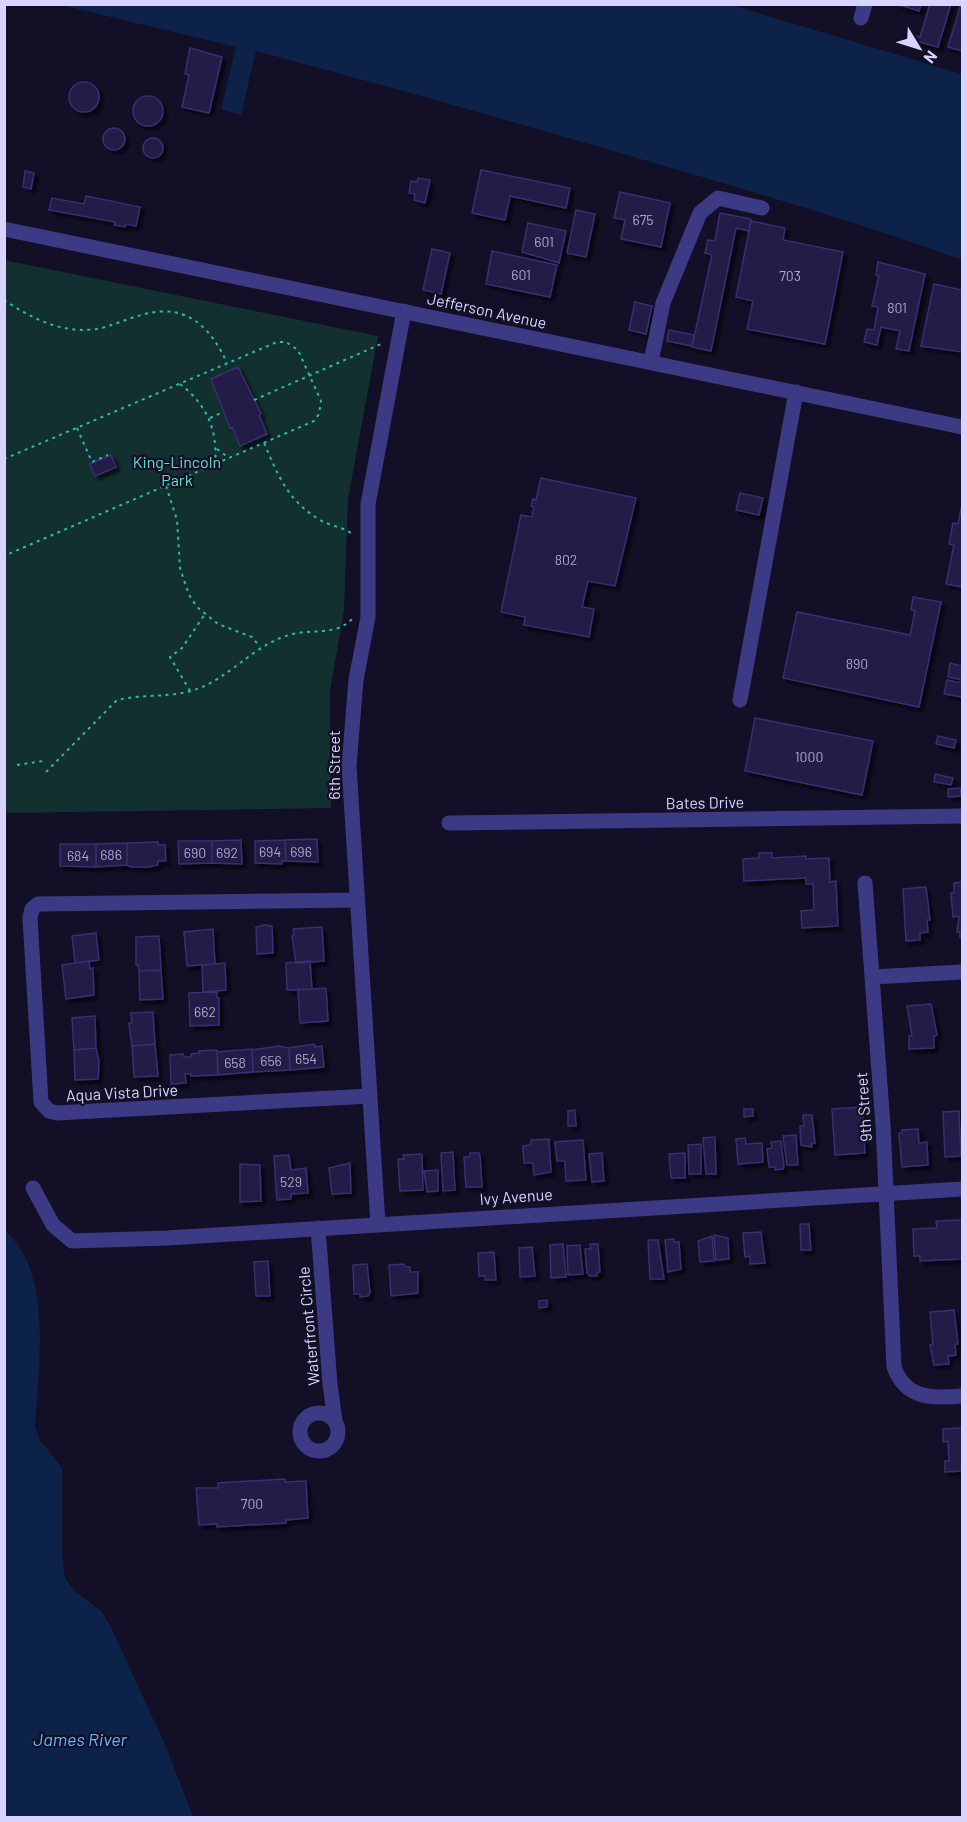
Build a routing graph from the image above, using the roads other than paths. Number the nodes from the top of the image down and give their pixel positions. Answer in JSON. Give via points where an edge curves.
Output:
{"nodes":[{"id":1,"x":762,"y":208,"type":"dead end"},
{"id":2,"x":4,"y":229,"type":"edge"},
{"id":3,"x":404,"y":311,"type":"junction"},
{"id":4,"x":651,"y":362,"type":"junction"},
{"id":5,"x":796,"y":392,"type":"junction"},
{"id":6,"x":963,"y":427,"type":"edge"},
{"id":7,"x":740,"y":700,"type":"dead end"},
{"id":8,"x":963,"y":816,"type":"edge"},
{"id":9,"x":449,"y":823,"type":"dead end"},
{"id":10,"x":865,"y":883,"type":"dead end"},
{"id":11,"x":357,"y":900,"type":"junction"},
{"id":12,"x":963,"y":972,"type":"edge"},
{"id":13,"x":872,"y":977,"type":"junction"},
{"id":14,"x":370,"y":1096,"type":"junction"},
{"id":15,"x":33,"y":1188,"type":"dead end"},
{"id":16,"x":963,"y":1188,"type":"edge"},
{"id":17,"x":886,"y":1193,"type":"junction"},
{"id":18,"x":378,"y":1224,"type":"junction"},
{"id":19,"x":318,"y":1228,"type":"junction"},
{"id":20,"x":963,"y":1396,"type":"edge"},
{"id":21,"x":335,"y":1421,"type":"dead end"}],
"edges":[{"from":1,"to":4,"type":"street","via":[[718,198],[700,213],[663,303]]},
{"from":2,"to":3,"type":"street","name":"Jefferson Avenue"},
{"from":3,"to":4,"type":"street","name":"Jefferson Avenue"},
{"from":3,"to":11,"type":"street","name":"6th Street","via":[[368,504],[368,617],[356,681],[349,766]]},
{"from":4,"to":5,"type":"street","name":"Jefferson Avenue"},
{"from":5,"to":6,"type":"street","name":"Jefferson Avenue"},
{"from":5,"to":7,"type":"street"},
{"from":8,"to":9,"type":"street","name":"Bates Drive"},
{"from":10,"to":13,"type":"street","name":"9th Street"},
{"from":11,"to":14,"type":"street","name":"6th Street"},
{"from":11,"to":14,"type":"street","name":"Aqua Vista Drive","via":[[38,904],[30,918],[41,1102],[57,1113]]},
{"from":12,"to":13,"type":"street"},
{"from":13,"to":17,"type":"street","name":"9th Street"},
{"from":14,"to":18,"type":"street","name":"6th Street"},
{"from":15,"to":19,"type":"street","name":"Ivy Avenue","via":[[53,1225],[72,1241]]},
{"from":16,"to":17,"type":"street","name":"Ivy Avenue"},
{"from":17,"to":18,"type":"street","name":"Ivy Avenue"},
{"from":17,"to":20,"type":"street","name":"9th Street","via":[[894,1367],[905,1387],[923,1397]]},
{"from":18,"to":19,"type":"street","name":"Ivy Avenue"},
{"from":19,"to":21,"type":"street","name":"Waterfront Circle"}]}
